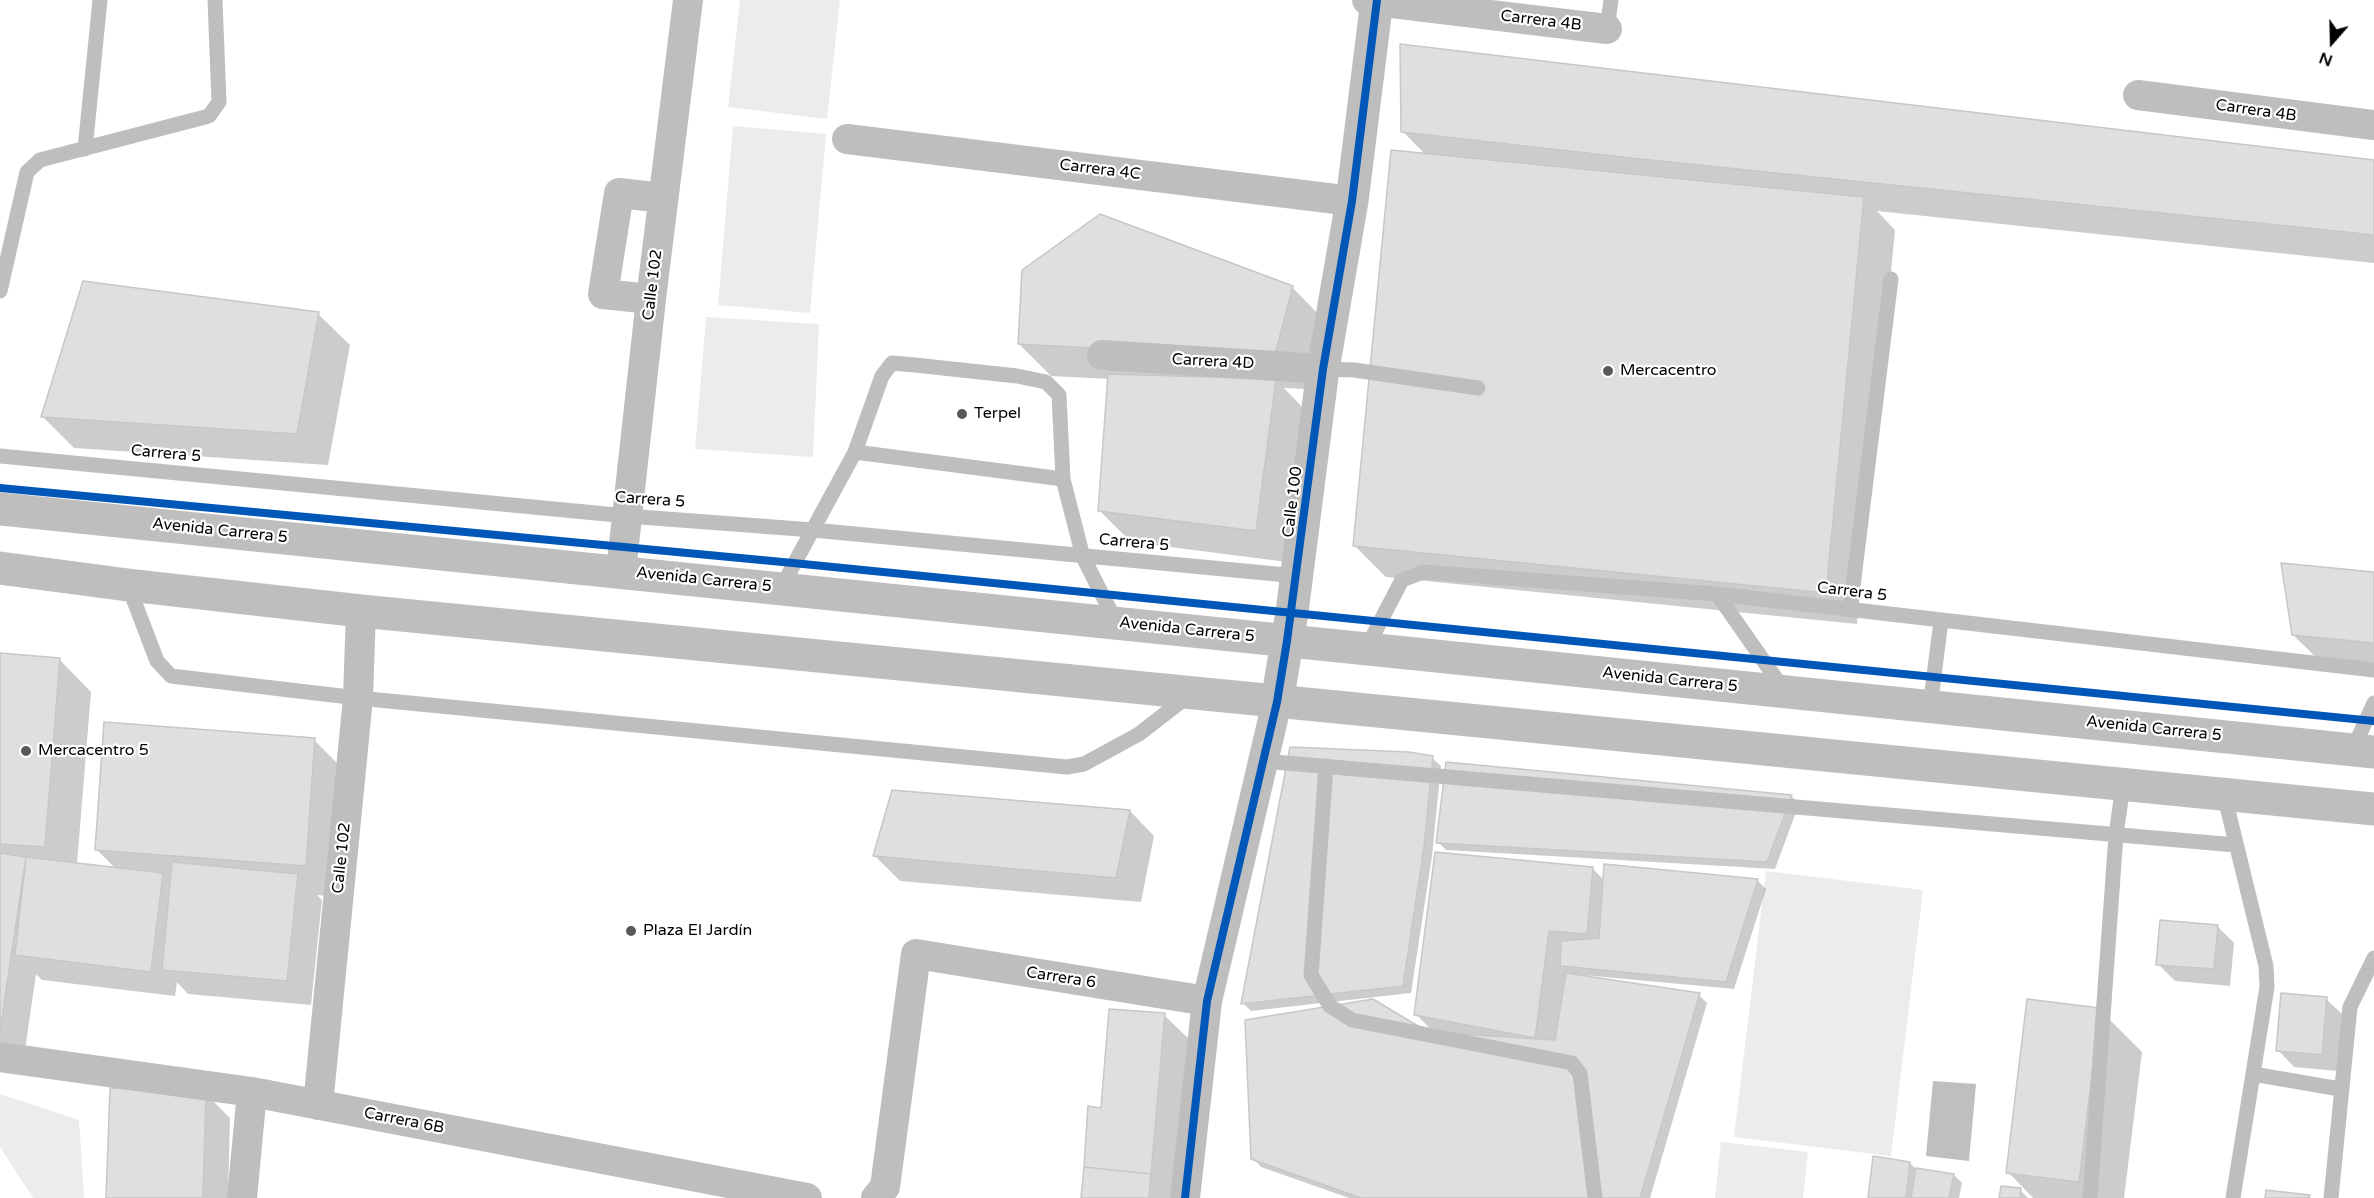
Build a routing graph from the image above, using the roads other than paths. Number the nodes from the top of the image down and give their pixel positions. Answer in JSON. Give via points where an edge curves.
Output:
{"nodes":[{"id":1,"x":100,"y":0,"type":"edge"},
{"id":2,"x":215,"y":0,"type":"edge"},
{"id":3,"x":688,"y":0,"type":"edge"},
{"id":4,"x":1374,"y":0,"type":"edge"},
{"id":5,"x":1609,"y":14,"type":"edge"},
{"id":6,"x":2138,"y":95,"type":"dead end"},
{"id":7,"x":2374,"y":125,"type":"edge"},
{"id":8,"x":847,"y":139,"type":"dead end"},
{"id":9,"x":85,"y":149,"type":"junction"},
{"id":10,"x":663,"y":198,"type":"junction"},
{"id":11,"x":1352,"y":201,"type":"junction"},
{"id":12,"x":1891,"y":279,"type":"dead end"},
{"id":13,"x":0,"y":291,"type":"edge"},
{"id":14,"x":651,"y":299,"type":"junction"},
{"id":15,"x":1102,"y":356,"type":"dead end"},
{"id":16,"x":1323,"y":369,"type":"junction"},
{"id":17,"x":1478,"y":388,"type":"dead end"},
{"id":18,"x":855,"y":452,"type":"junction"},
{"id":19,"x":0,"y":456,"type":"edge"},
{"id":20,"x":1063,"y":479,"type":"junction"},
{"id":21,"x":0,"y":509,"type":"edge"},
{"id":22,"x":627,"y":516,"type":"junction"},
{"id":23,"x":813,"y":530,"type":"junction"},
{"id":24,"x":1083,"y":556,"type":"junction"},
{"id":25,"x":0,"y":568,"type":"edge"},
{"id":26,"x":621,"y":571,"type":"junction"},
{"id":27,"x":1297,"y":576,"type":"junction"},
{"id":28,"x":128,"y":585,"type":"junction"},
{"id":29,"x":781,"y":588,"type":"junction"},
{"id":30,"x":1717,"y":594,"type":"junction"},
{"id":31,"x":1850,"y":610,"type":"junction"},
{"id":32,"x":361,"y":611,"type":"junction"},
{"id":33,"x":1941,"y":621,"type":"junction"},
{"id":34,"x":1116,"y":622,"type":"junction"},
{"id":35,"x":1287,"y":641,"type":"junction"},
{"id":36,"x":1366,"y":649,"type":"junction"},
{"id":37,"x":2374,"y":670,"type":"edge"},
{"id":38,"x":1785,"y":692,"type":"junction"},
{"id":39,"x":1191,"y":694,"type":"junction"},
{"id":40,"x":357,"y":698,"type":"junction"},
{"id":41,"x":1277,"y":702,"type":"junction"},
{"id":42,"x":2374,"y":703,"type":"edge"},
{"id":43,"x":1930,"y":707,"type":"junction"},
{"id":44,"x":2363,"y":750,"type":"edge"},
{"id":45,"x":1263,"y":761,"type":"junction"},
{"id":46,"x":1326,"y":766,"type":"junction"},
{"id":47,"x":2123,"y":784,"type":"junction"},
{"id":48,"x":2224,"y":794,"type":"junction"},
{"id":49,"x":2374,"y":809,"type":"edge"},
{"id":50,"x":2116,"y":835,"type":"junction"},
{"id":51,"x":2236,"y":845,"type":"junction"},
{"id":52,"x":2374,"y":958,"type":"edge"},
{"id":53,"x":1207,"y":1002,"type":"junction"},
{"id":54,"x":0,"y":1057,"type":"edge"},
{"id":55,"x":2253,"y":1074,"type":"junction"},
{"id":56,"x":2340,"y":1089,"type":"junction"},
{"id":57,"x":252,"y":1092,"type":"junction"},
{"id":58,"x":318,"y":1105,"type":"junction"},
{"id":59,"x":242,"y":1198,"type":"edge"},
{"id":60,"x":807,"y":1198,"type":"edge"},
{"id":61,"x":876,"y":1198,"type":"edge"},
{"id":62,"x":1185,"y":1198,"type":"edge"},
{"id":63,"x":1595,"y":1198,"type":"edge"},
{"id":64,"x":2090,"y":1198,"type":"edge"},
{"id":65,"x":2233,"y":1198,"type":"edge"},
{"id":66,"x":2331,"y":1198,"type":"edge"}],
"edges":[{"from":1,"to":9,"type":"lane"},
{"from":2,"to":9,"type":"lane","via":[[219,102],[209,116]]},
{"from":3,"to":10,"type":"street","name":"Calle 102"},
{"from":4,"to":5,"type":"street","name":"Carrera 4B"},
{"from":4,"to":11,"type":"main road","name":"Calle 100"},
{"from":6,"to":7,"type":"street","name":"Carrera 4B"},
{"from":8,"to":11,"type":"street","name":"Carrera 4C"},
{"from":9,"to":13,"type":"lane","via":[[40,160],[27,172]]},
{"from":10,"to":14,"type":"street","name":"Calle 102"},
{"from":10,"to":14,"type":"street","via":[[619,193],[603,294]]},
{"from":11,"to":16,"type":"main road","name":"Calle 100"},
{"from":12,"to":31,"type":"lane"},
{"from":14,"to":22,"type":"street","name":"Calle 102"},
{"from":15,"to":16,"type":"street","name":"Carrera 4D"},
{"from":16,"to":17,"type":"lane"},
{"from":16,"to":27,"type":"main road","name":"Calle 100"},
{"from":18,"to":20,"type":"lane"},
{"from":18,"to":20,"type":"lane","via":[[882,376],[892,363],[1017,376],[1046,382],[1059,395]]},
{"from":18,"to":23,"type":"lane"},
{"from":19,"to":22,"type":"lane","name":"Carrera 5"},
{"from":20,"to":24,"type":"lane"},
{"from":21,"to":26,"type":"main road","name":"Avenida Carrera 5"},
{"from":22,"to":23,"type":"lane","name":"Carrera 5"},
{"from":22,"to":26,"type":"street","name":"Calle 102"},
{"from":23,"to":24,"type":"lane","name":"Carrera 5"},
{"from":23,"to":29,"type":"lane"},
{"from":24,"to":27,"type":"lane","name":"Carrera 5"},
{"from":24,"to":34,"type":"lane"},
{"from":25,"to":28,"type":"main road"},
{"from":26,"to":29,"type":"main road","name":"Avenida Carrera 5"},
{"from":27,"to":35,"type":"main road","name":"Calle 100"},
{"from":28,"to":32,"type":"main road"},
{"from":28,"to":40,"type":"lane","via":[[158,661],[171,676]]},
{"from":29,"to":34,"type":"main road","name":"Avenida Carrera 5"},
{"from":30,"to":31,"type":"lane","name":"Carrera 5"},
{"from":30,"to":36,"type":"lane","name":"Carrera 5","via":[[1423,572],[1402,580]]},
{"from":30,"to":38,"type":"lane"},
{"from":31,"to":33,"type":"lane","name":"Carrera 5"},
{"from":32,"to":39,"type":"main road"},
{"from":32,"to":40,"type":"street","name":"Calle 102"},
{"from":33,"to":37,"type":"lane","name":"Carrera 5"},
{"from":33,"to":43,"type":"lane"},
{"from":34,"to":35,"type":"main road","name":"Avenida Carrera 5"},
{"from":35,"to":36,"type":"main road","name":"Avenida Carrera 5"},
{"from":35,"to":41,"type":"main road","name":"Calle 100"},
{"from":36,"to":38,"type":"main road","name":"Avenida Carrera 5"},
{"from":38,"to":43,"type":"main road","name":"Avenida Carrera 5"},
{"from":39,"to":40,"type":"lane","via":[[1139,734],[1084,764],[1067,767]]},
{"from":39,"to":41,"type":"main road"},
{"from":40,"to":58,"type":"street","name":"Calle 102"},
{"from":41,"to":45,"type":"street","name":"Calle 100"},
{"from":41,"to":47,"type":"main road"},
{"from":42,"to":44,"type":"lane"},
{"from":43,"to":44,"type":"main road","name":"Avenida Carrera 5"},
{"from":45,"to":46,"type":"lane"},
{"from":45,"to":53,"type":"street","name":"Calle 100"},
{"from":46,"to":50,"type":"lane"},
{"from":46,"to":63,"type":"lane","via":[[1311,975],[1330,1006],[1352,1020],[1572,1064],[1580,1074]]},
{"from":47,"to":48,"type":"main road"},
{"from":47,"to":50,"type":"lane"},
{"from":48,"to":49,"type":"main road"},
{"from":48,"to":51,"type":"lane"},
{"from":50,"to":51,"type":"lane"},
{"from":50,"to":64,"type":"lane"},
{"from":51,"to":55,"type":"lane","via":[[2267,976]]},
{"from":52,"to":56,"type":"lane","via":[[2350,1007]]},
{"from":53,"to":61,"type":"street","name":"Carrera 6","via":[[916,954],[885,1187]]},
{"from":53,"to":62,"type":"street","name":"Calle 100"},
{"from":54,"to":57,"type":"street","name":"Carrera 6B"},
{"from":55,"to":56,"type":"lane"},
{"from":55,"to":65,"type":"lane"},
{"from":56,"to":66,"type":"lane"},
{"from":57,"to":58,"type":"street","name":"Carrera 6B"},
{"from":57,"to":59,"type":"street"},
{"from":58,"to":60,"type":"street","name":"Carrera 6B"}]}
